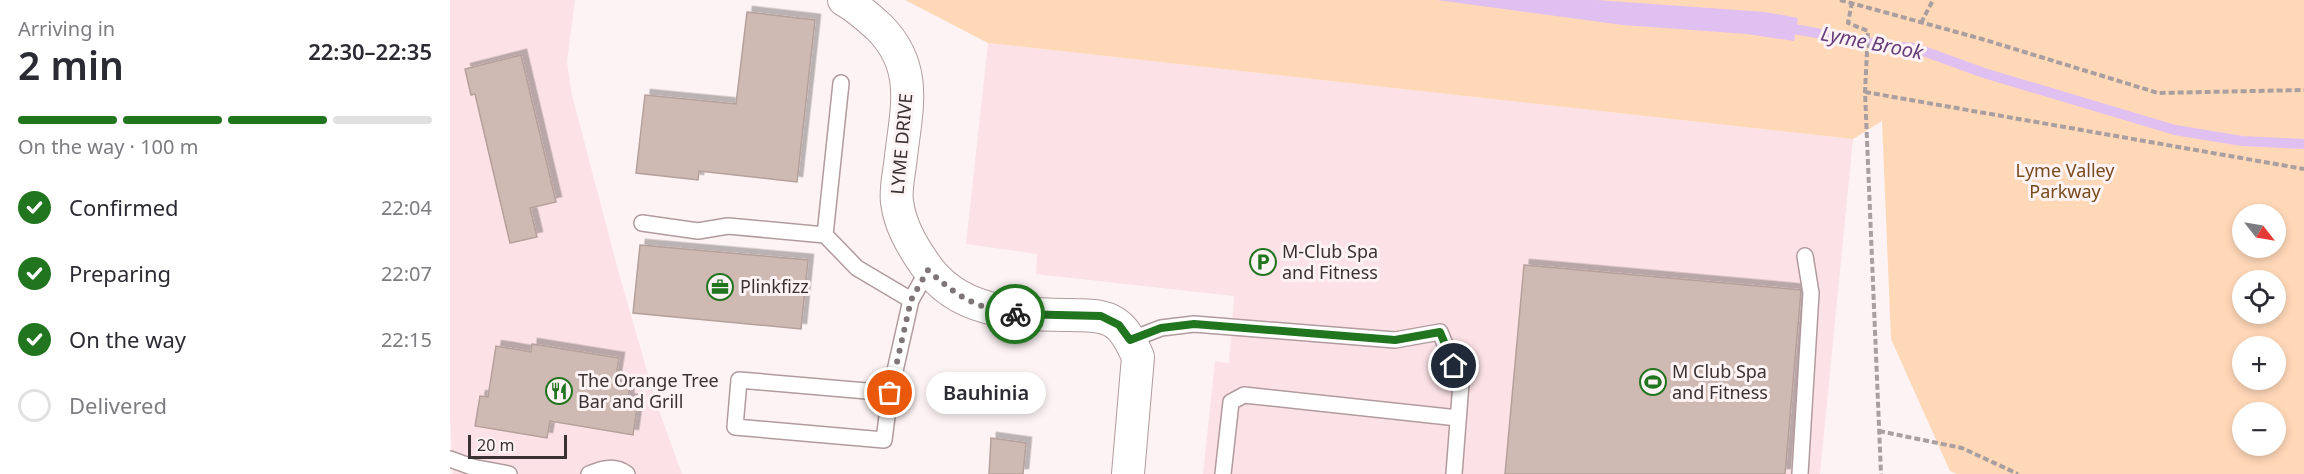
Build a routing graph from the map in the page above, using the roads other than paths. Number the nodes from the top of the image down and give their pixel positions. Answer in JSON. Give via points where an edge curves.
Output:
{"nodes":[{"id":1,"x":844,"y":0,"type":"edge"},
{"id":2,"x":841,"y":83,"type":"dead end"},
{"id":3,"x":642,"y":223,"type":"dead end"},
{"id":4,"x":825,"y":236,"type":"junction"},
{"id":5,"x":1806,"y":256,"type":"dead end"},
{"id":6,"x":928,"y":270,"type":"junction"},
{"id":7,"x":911,"y":300,"type":"junction"},
{"id":8,"x":1130,"y":340,"type":"junction"},
{"id":9,"x":890,"y":393,"type":"junction"},
{"id":10,"x":1458,"y":418,"type":"junction"},
{"id":11,"x":450,"y":459,"type":"edge"},
{"id":12,"x":472,"y":471,"type":"edge"},
{"id":13,"x":509,"y":474,"type":"edge"},
{"id":14,"x":590,"y":474,"type":"edge"},
{"id":15,"x":627,"y":474,"type":"edge"},
{"id":16,"x":1128,"y":474,"type":"edge"},
{"id":17,"x":1223,"y":474,"type":"edge"},
{"id":18,"x":1454,"y":474,"type":"edge"},
{"id":19,"x":1800,"y":474,"type":"edge"}],
"edges":[{"from":1,"to":6,"type":"street","name":"LYME DRIVE","via":[[894,42],[903,61],[908,81],[896,199],[902,224]]},
{"from":2,"to":4,"type":"lane"},
{"from":3,"to":4,"type":"lane","via":[[698,231],[728,226]]},
{"from":4,"to":7,"type":"lane","via":[[857,268]]},
{"from":5,"to":19,"type":"lane","via":[[1811,294]]},
{"from":6,"to":7,"type":"lane"},
{"from":6,"to":8,"type":"street","name":"LYME DRIVE","via":[[977,306],[1014,314],[1101,316],[1119,325]]},
{"from":7,"to":9,"type":"lane"},
{"from":8,"to":10,"type":"lane","via":[[1161,328],[1194,324],[1395,340],[1440,332],[1461,383]]},
{"from":8,"to":16,"type":"street","via":[[1138,357]]},
{"from":9,"to":9,"type":"lane","via":[[884,440],[735,427],[739,380]]},
{"from":10,"to":17,"type":"lane","via":[[1244,395],[1231,402]]},
{"from":10,"to":18,"type":"lane"},
{"from":11,"to":12,"type":"lane"},
{"from":12,"to":13,"type":"lane"},
{"from":14,"to":15,"type":"lane","via":[[614,468]]}]}
